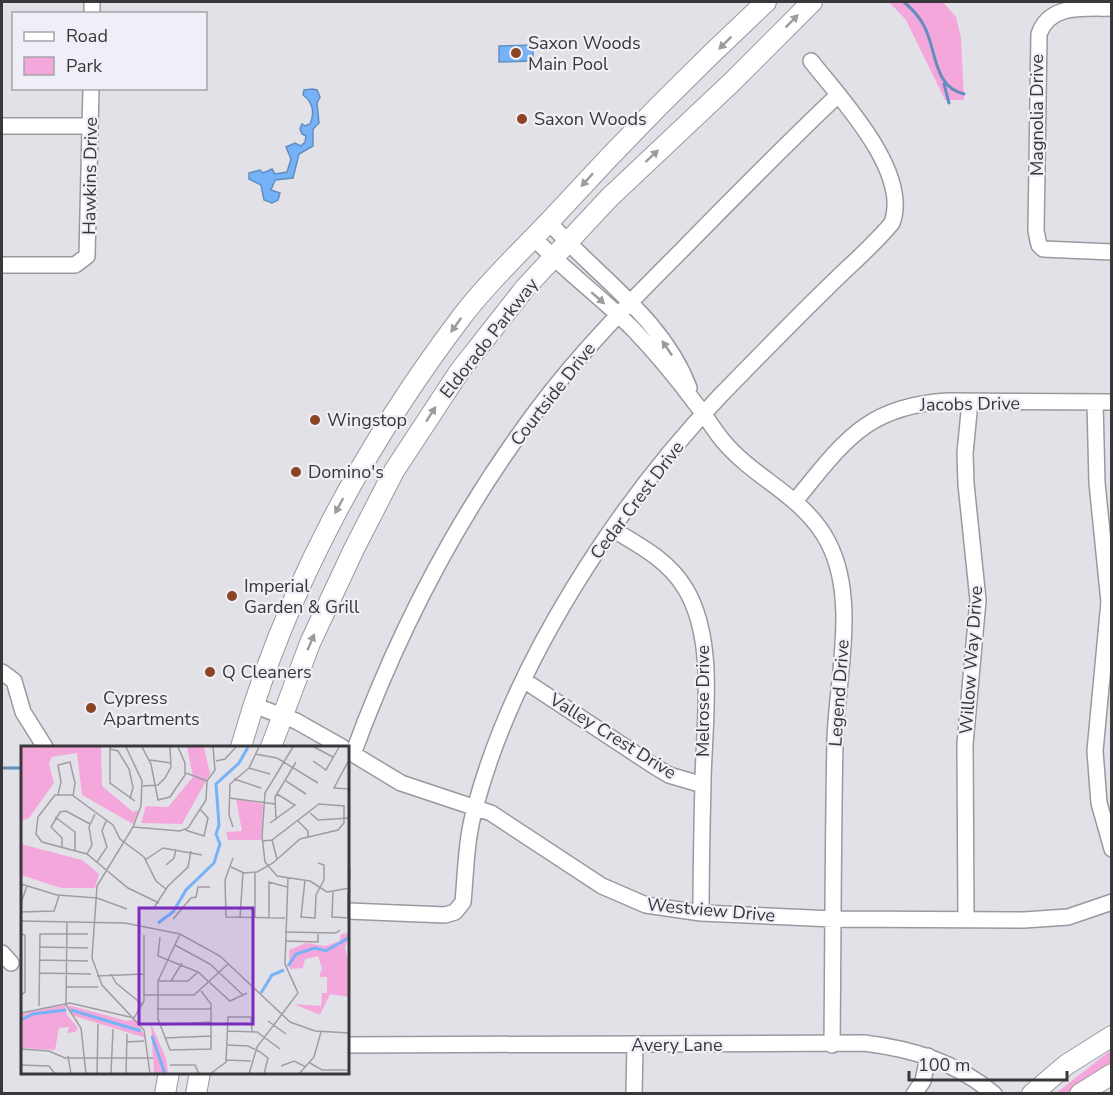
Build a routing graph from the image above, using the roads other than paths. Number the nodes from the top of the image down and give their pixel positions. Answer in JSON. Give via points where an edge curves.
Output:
{"nodes":[{"id":1,"x":766,"y":2,"type":"edge"},
{"id":2,"x":812,"y":2,"type":"edge"},
{"id":3,"x":1112,"y":8,"type":"edge"},
{"id":4,"x":811,"y":61,"type":"dead end"},
{"id":5,"x":91,"y":90,"type":"edge"},
{"id":6,"x":838,"y":95,"type":"junction"},
{"id":7,"x":2,"y":126,"type":"edge"},
{"id":8,"x":90,"y":126,"type":"junction"},
{"id":9,"x":548,"y":221,"type":"junction"},
{"id":10,"x":533,"y":237,"type":"junction"},
{"id":11,"x":568,"y":244,"type":"junction"},
{"id":12,"x":1112,"y":252,"type":"edge"},
{"id":13,"x":554,"y":260,"type":"junction"},
{"id":14,"x":2,"y":265,"type":"edge"},
{"id":15,"x":630,"y":302,"type":"junction"},
{"id":16,"x":618,"y":316,"type":"junction"},
{"id":17,"x":693,"y":399,"type":"junction"},
{"id":18,"x":970,"y":402,"type":"junction"},
{"id":19,"x":1095,"y":402,"type":"junction"},
{"id":20,"x":1112,"y":402,"type":"edge"},
{"id":21,"x":704,"y":414,"type":"junction"},
{"id":22,"x":391,"y":419,"type":"junction"},
{"id":23,"x":378,"y":501,"type":"junction"},
{"id":24,"x":795,"y":501,"type":"junction"},
{"id":25,"x":612,"y":529,"type":"junction"},
{"id":26,"x":2,"y":672,"type":"edge"},
{"id":27,"x":525,"y":681,"type":"junction"},
{"id":28,"x":253,"y":705,"type":"junction"},
{"id":29,"x":281,"y":716,"type":"junction"},
{"id":30,"x":44,"y":746,"type":"edge"},
{"id":31,"x":241,"y":746,"type":"edge"},
{"id":32,"x":271,"y":746,"type":"edge"},
{"id":33,"x":340,"y":746,"type":"edge"},
{"id":34,"x":350,"y":746,"type":"edge"},
{"id":35,"x":350,"y":751,"type":"edge"},
{"id":36,"x":703,"y":785,"type":"junction"},
{"id":37,"x":475,"y":807,"type":"junction"},
{"id":38,"x":1112,"y":849,"type":"edge"},
{"id":39,"x":1112,"y":902,"type":"edge"},
{"id":40,"x":350,"y":911,"type":"edge"},
{"id":41,"x":701,"y":913,"type":"junction"},
{"id":42,"x":833,"y":919,"type":"junction"},
{"id":43,"x":966,"y":920,"type":"junction"},
{"id":44,"x":1112,"y":1036,"type":"edge"},
{"id":45,"x":350,"y":1045,"type":"edge"},
{"id":46,"x":635,"y":1045,"type":"junction"},
{"id":47,"x":832,"y":1045,"type":"junction"},
{"id":48,"x":928,"y":1056,"type":"junction"},
{"id":49,"x":169,"y":1074,"type":"edge"},
{"id":50,"x":200,"y":1074,"type":"edge"},
{"id":51,"x":1112,"y":1074,"type":"edge"},
{"id":52,"x":1038,"y":1087,"type":"edge"},
{"id":53,"x":165,"y":1094,"type":"edge"},
{"id":54,"x":196,"y":1094,"type":"edge"},
{"id":55,"x":634,"y":1094,"type":"edge"},
{"id":56,"x":914,"y":1094,"type":"edge"},
{"id":57,"x":994,"y":1094,"type":"edge"},
{"id":58,"x":1080,"y":1094,"type":"edge"}],
"edges":[{"from":1,"to":9,"type":"main road","name":"Eldorado Parkway","one_way":true},
{"from":11,"to":2,"type":"main road","name":"Eldorado Parkway","one_way":true,"via":[[609,198]]},
{"from":3,"to":12,"type":"street","name":"Magnolia Drive","via":[[1062,11],[1043,24],[1037,44],[1037,239],[1043,249]]},
{"from":4,"to":6,"type":"street","name":"Cedar Crest Drive"},
{"from":5,"to":8,"type":"street","name":"Hawkins Drive"},
{"from":6,"to":15,"type":"street","name":"Courtside Drive"},
{"from":6,"to":21,"type":"street","name":"Cedar Crest Drive","via":[[879,153],[895,193],[897,206],[892,223]]},
{"from":7,"to":8,"type":"street"},
{"from":8,"to":14,"type":"street","name":"Hawkins Drive","via":[[88,249],[83,261],[72,265]]},
{"from":9,"to":10,"type":"main road","name":"Eldorado Parkway"},
{"from":9,"to":11,"type":"street","name":"Legend Drive"},
{"from":10,"to":13,"type":"street","name":"Legend Drive"},
{"from":10,"to":22,"type":"main road","name":"Eldorado Parkway","one_way":true,"via":[[464,314]]},
{"from":11,"to":13,"type":"main road","name":"Eldorado Parkway"},
{"from":11,"to":15,"type":"street","name":"Legend Drive"},
{"from":13,"to":16,"type":"street","name":"Legend Drive","one_way":true},
{"from":23,"to":13,"type":"main road","name":"Eldorado Parkway","one_way":true,"via":[[459,372],[525,288]]},
{"from":15,"to":16,"type":"street","name":"Courtside Drive"},
{"from":17,"to":15,"type":"street","name":"Legend Drive","one_way":true,"via":[[668,349]]},
{"from":16,"to":17,"type":"street","name":"Legend Drive"},
{"from":16,"to":34,"type":"street","name":"Courtside Drive","via":[[537,410],[455,531]]},
{"from":17,"to":21,"type":"street","name":"Legend Drive"},
{"from":18,"to":19,"type":"street","name":"Jacobs Drive"},
{"from":18,"to":24,"type":"street","name":"Jacobs Drive","via":[[922,403],[874,419],[839,448]]},
{"from":18,"to":43,"type":"street","name":"Willow Way Drive","via":[[966,484],[978,600],[965,744]]},
{"from":19,"to":20,"type":"street","name":"Jacobs Drive"},
{"from":19,"to":38,"type":"street","via":[[1097,483],[1109,602],[1095,751],[1099,802]]},
{"from":21,"to":24,"type":"street","name":"Legend Drive","via":[[724,443]]},
{"from":21,"to":25,"type":"street","name":"Cedar Crest Drive","via":[[664,459]]},
{"from":22,"to":23,"type":"main road","via":[[405,432],[404,443],[379,490]]},
{"from":22,"to":28,"type":"main road","name":"Eldorado Parkway","one_way":true,"via":[[327,530]]},
{"from":29,"to":23,"type":"main road","name":"Eldorado Parkway","one_way":true,"via":[[328,602]]},
{"from":24,"to":42,"type":"street","name":"Legend Drive","via":[[828,542],[844,591],[836,720]]},
{"from":25,"to":27,"type":"street","name":"Cedar Crest Drive","via":[[573,591]]},
{"from":25,"to":36,"type":"street","name":"Melrose Drive","via":[[663,562],[680,580],[692,602],[700,625],[705,664]]},
{"from":26,"to":30,"type":"street","via":[[14,681],[22,712]]},
{"from":27,"to":36,"type":"street","name":"Valley Crest Drive","via":[[654,766]]},
{"from":27,"to":37,"type":"street","name":"Cedar Crest Drive","via":[[506,718]]},
{"from":28,"to":29,"type":"street","name":"Westview Drive"},
{"from":28,"to":31,"type":"main road","name":"Eldorado Parkway"},
{"from":29,"to":32,"type":"main road","name":"Eldorado Parkway"},
{"from":29,"to":33,"type":"street","name":"Westview Drive"},
{"from":35,"to":37,"type":"street","name":"Westview Drive","via":[[401,783]]},
{"from":36,"to":41,"type":"street","name":"Melrose Drive"},
{"from":37,"to":40,"type":"street","name":"Cedar Crest Drive","via":[[463,902],[455,912],[432,915]]},
{"from":37,"to":41,"type":"street","name":"Westview Drive","via":[[510,823],[617,895],[646,905]]},
{"from":39,"to":43,"type":"street","name":"Westview Drive","via":[[1053,919]]},
{"from":41,"to":42,"type":"street","name":"Westview Drive"},
{"from":42,"to":43,"type":"street","name":"Westview Drive"},
{"from":42,"to":47,"type":"street","name":"Legend Drive"},
{"from":44,"to":52,"type":"main road"},
{"from":45,"to":46,"type":"street","name":"Avery Lane"},
{"from":46,"to":47,"type":"street","name":"Avery Lane"},
{"from":46,"to":55,"type":"street"},
{"from":47,"to":48,"type":"street","name":"Avery Lane","via":[[891,1046]]},
{"from":48,"to":56,"type":"street","via":[[923,1081]]},
{"from":48,"to":57,"type":"street","name":"Avery Lane","via":[[974,1077]]},
{"from":49,"to":53,"type":"main road"},
{"from":50,"to":54,"type":"main road"},
{"from":51,"to":58,"type":"main road"}]}
